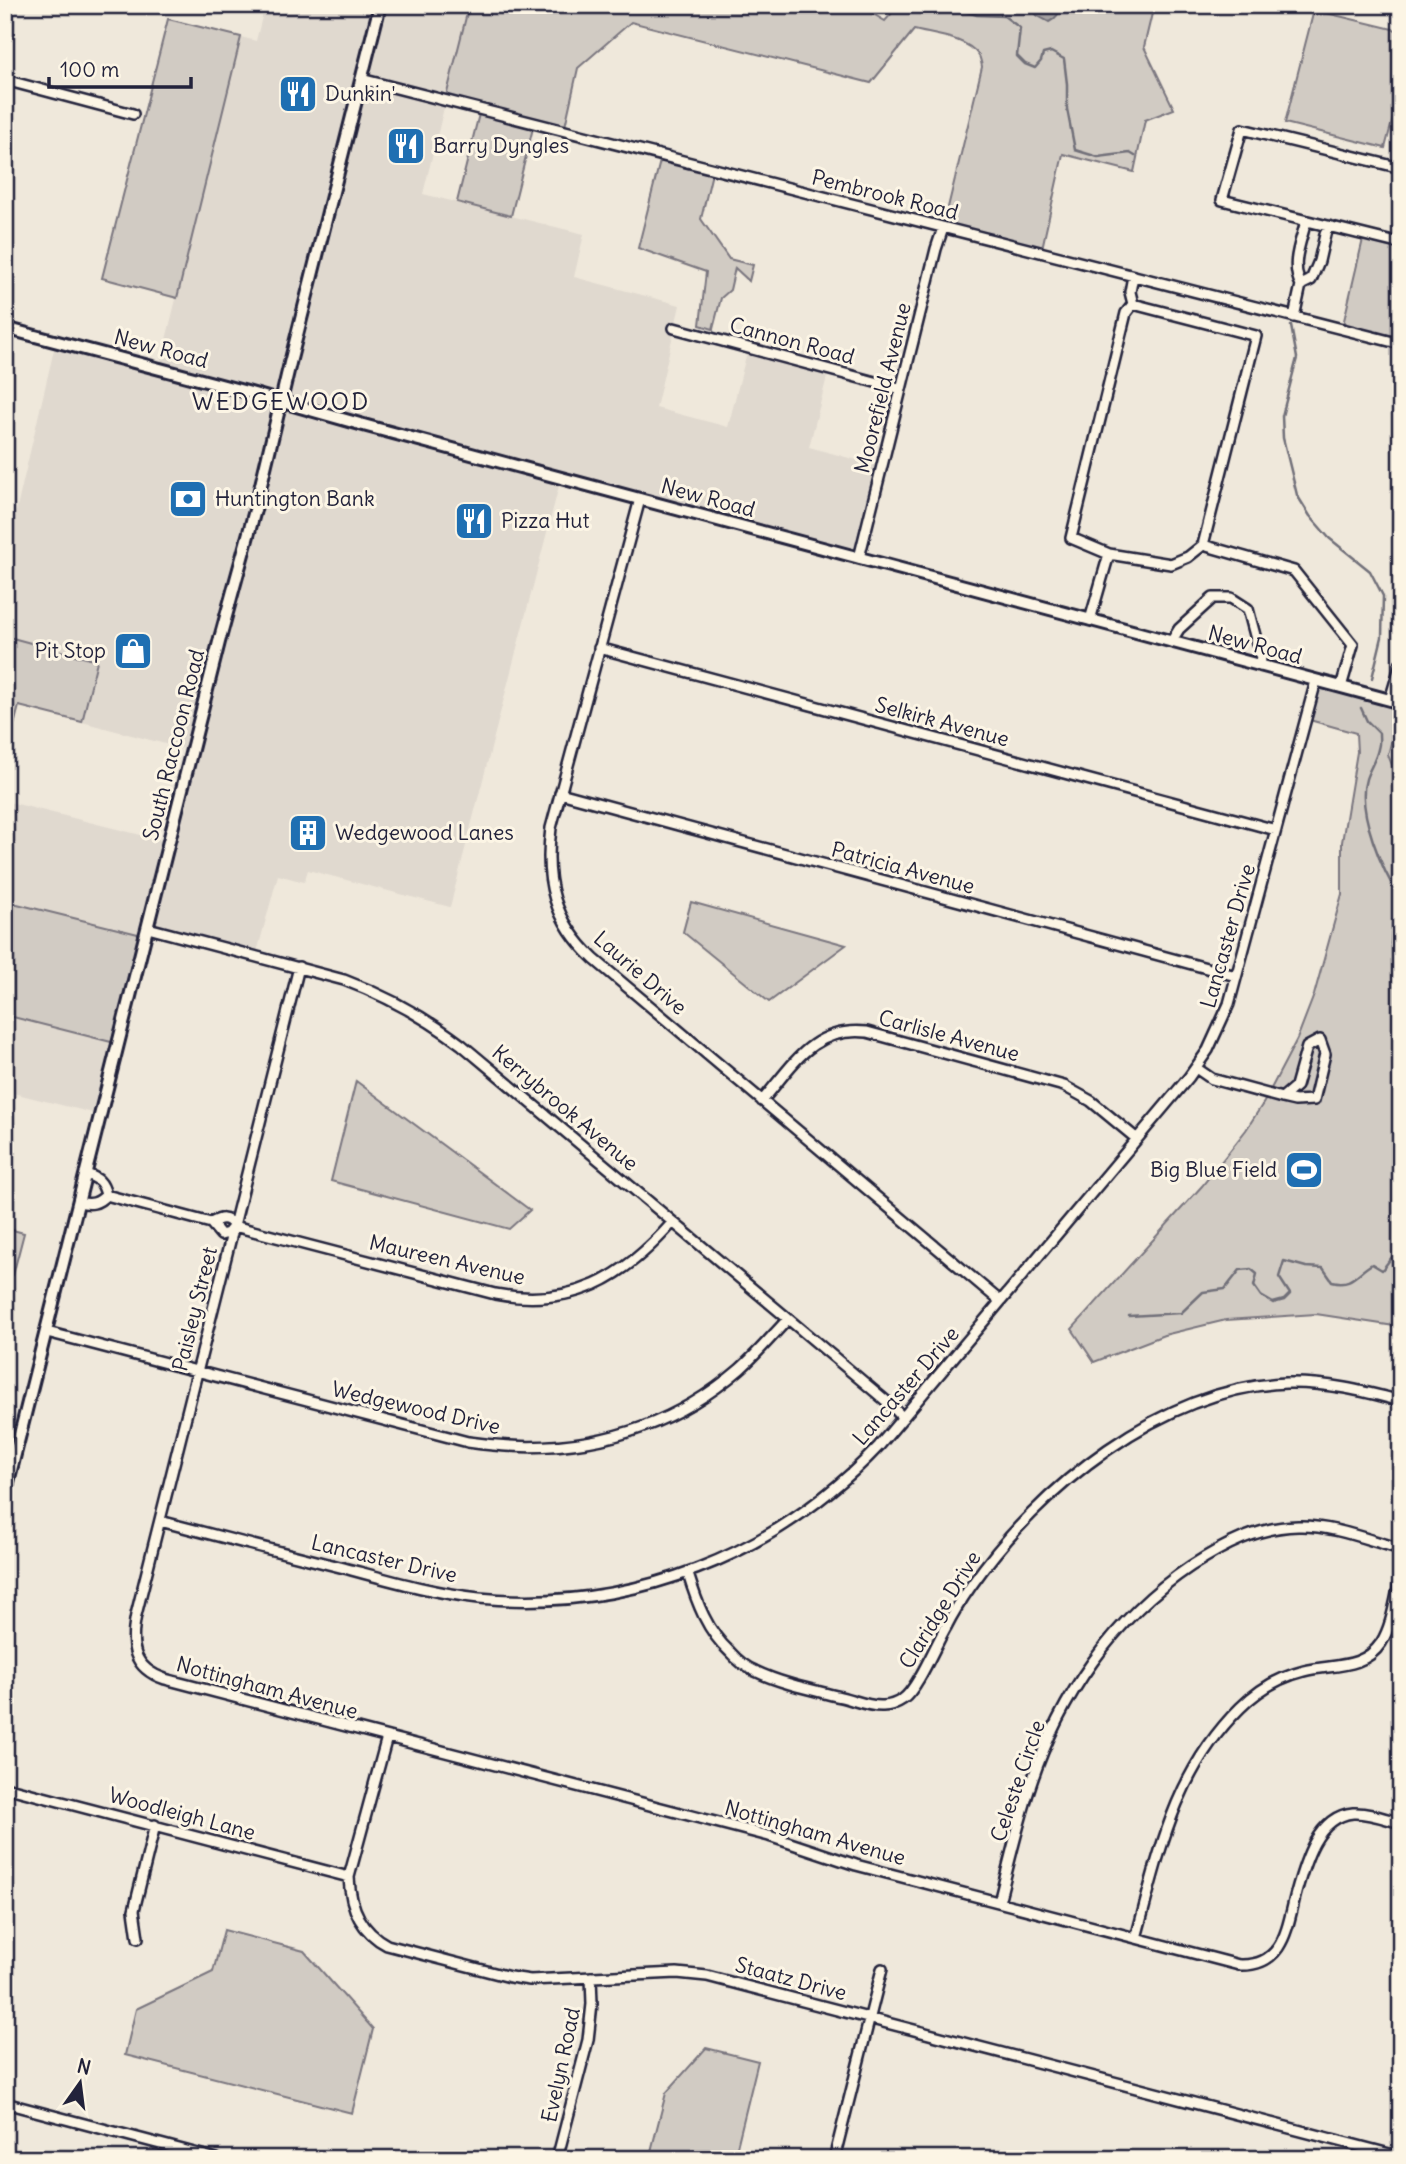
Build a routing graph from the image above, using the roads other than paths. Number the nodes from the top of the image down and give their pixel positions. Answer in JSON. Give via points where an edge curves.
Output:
{"nodes":[{"id":1,"x":380,"y":5,"type":"edge"},
{"id":2,"x":361,"y":79,"type":"junction"},
{"id":3,"x":5,"y":80,"type":"edge"},
{"id":4,"x":133,"y":114,"type":"dead end"},
{"id":5,"x":1401,"y":168,"type":"edge"},
{"id":6,"x":1306,"y":221,"type":"junction"},
{"id":7,"x":1327,"y":226,"type":"junction"},
{"id":8,"x":943,"y":228,"type":"junction"},
{"id":9,"x":1397,"y":243,"type":"dead end"},
{"id":10,"x":1133,"y":276,"type":"junction"},
{"id":11,"x":1301,"y":285,"type":"junction"},
{"id":12,"x":1133,"y":304,"type":"junction"},
{"id":13,"x":1294,"y":317,"type":"junction"},
{"id":14,"x":5,"y":328,"type":"edge"},
{"id":15,"x":674,"y":328,"type":"dead end"},
{"id":16,"x":1401,"y":344,"type":"edge"},
{"id":17,"x":901,"y":389,"type":"junction"},
{"id":18,"x":281,"y":402,"type":"junction"},
{"id":19,"x":640,"y":499,"type":"junction"},
{"id":20,"x":1203,"y":545,"type":"junction"},
{"id":21,"x":1109,"y":554,"type":"junction"},
{"id":22,"x":859,"y":558,"type":"junction"},
{"id":23,"x":1090,"y":620,"type":"junction"},
{"id":24,"x":1171,"y":642,"type":"junction"},
{"id":25,"x":599,"y":648,"type":"junction"},
{"id":26,"x":1401,"y":663,"type":"edge"},
{"id":27,"x":1260,"y":666,"type":"junction"},
{"id":28,"x":1316,"y":681,"type":"junction"},
{"id":29,"x":1341,"y":687,"type":"junction"},
{"id":30,"x":1395,"y":702,"type":"edge"},
{"id":31,"x":560,"y":793,"type":"junction"},
{"id":32,"x":1276,"y":830,"type":"junction"},
{"id":33,"x":148,"y":928,"type":"junction"},
{"id":34,"x":299,"y":967,"type":"junction"},
{"id":35,"x":1236,"y":976,"type":"junction"},
{"id":36,"x":1196,"y":1068,"type":"junction"},
{"id":37,"x":1282,"y":1098,"type":"junction"},
{"id":38,"x":762,"y":1101,"type":"junction"},
{"id":39,"x":1137,"y":1139,"type":"junction"},
{"id":40,"x":86,"y":1174,"type":"junction"},
{"id":41,"x":106,"y":1195,"type":"junction"},
{"id":42,"x":79,"y":1202,"type":"junction"},
{"id":43,"x":673,"y":1222,"type":"junction"},
{"id":44,"x":211,"y":1223,"type":"junction"},
{"id":45,"x":234,"y":1226,"type":"junction"},
{"id":46,"x":1000,"y":1301,"type":"junction"},
{"id":47,"x":788,"y":1319,"type":"junction"},
{"id":48,"x":47,"y":1332,"type":"junction"},
{"id":49,"x":197,"y":1372,"type":"junction"},
{"id":50,"x":1401,"y":1401,"type":"edge"},
{"id":51,"x":903,"y":1418,"type":"junction"},
{"id":52,"x":5,"y":1494,"type":"edge"},
{"id":53,"x":160,"y":1521,"type":"junction"},
{"id":54,"x":1401,"y":1549,"type":"edge"},
{"id":55,"x":688,"y":1574,"type":"junction"},
{"id":56,"x":1401,"y":1577,"type":"edge"},
{"id":57,"x":138,"y":1660,"type":"joint"},
{"id":58,"x":387,"y":1737,"type":"junction"},
{"id":59,"x":5,"y":1787,"type":"edge"},
{"id":60,"x":1401,"y":1823,"type":"edge"},
{"id":61,"x":155,"y":1825,"type":"junction"},
{"id":62,"x":349,"y":1877,"type":"junction"},
{"id":63,"x":999,"y":1902,"type":"junction"},
{"id":64,"x":138,"y":1938,"type":"dead end"},
{"id":65,"x":1136,"y":1938,"type":"junction"},
{"id":66,"x":882,"y":1969,"type":"dead end"},
{"id":67,"x":591,"y":1977,"type":"junction"},
{"id":68,"x":870,"y":2018,"type":"junction"},
{"id":69,"x":5,"y":2103,"type":"edge"},
{"id":70,"x":1401,"y":2157,"type":"edge"},
{"id":71,"x":217,"y":2159,"type":"edge"},
{"id":72,"x":557,"y":2159,"type":"edge"},
{"id":73,"x":834,"y":2159,"type":"edge"}],
"edges":[{"from":1,"to":2,"type":"street","name":"South Raccoon Road"},
{"from":2,"to":8,"type":"street","name":"Pembrook Road"},
{"from":2,"to":18,"type":"street","name":"South Raccoon Road"},
{"from":3,"to":4,"type":"street"},
{"from":5,"to":6,"type":"street","via":[[1242,129],[1222,200]]},
{"from":6,"to":7,"type":"street"},
{"from":6,"to":11,"type":"street","via":[[1295,264]]},
{"from":7,"to":9,"type":"street"},
{"from":7,"to":11,"type":"street","via":[[1311,280]]},
{"from":8,"to":10,"type":"street","name":"Pembrook Road"},
{"from":8,"to":17,"type":"street","name":"Moorefield Avenue"},
{"from":10,"to":12,"type":"street"},
{"from":10,"to":13,"type":"street","name":"Pembrook Road"},
{"from":11,"to":13,"type":"street"},
{"from":12,"to":20,"type":"street","via":[[1256,336]]},
{"from":12,"to":21,"type":"street","via":[[1126,313],[1071,538]]},
{"from":13,"to":16,"type":"street","name":"Pembrook Road"},
{"from":14,"to":18,"type":"street","name":"New Road"},
{"from":15,"to":17,"type":"street","name":"Cannon Road"},
{"from":17,"to":22,"type":"street","name":"Moorefield Avenue"},
{"from":18,"to":19,"type":"street","name":"New Road"},
{"from":18,"to":33,"type":"street","name":"South Raccoon Road"},
{"from":19,"to":22,"type":"street","name":"New Road"},
{"from":19,"to":25,"type":"street","name":"Laurie Drive"},
{"from":20,"to":21,"type":"street","via":[[1171,564]]},
{"from":20,"to":29,"type":"street","via":[[1294,570],[1353,645]]},
{"from":21,"to":23,"type":"street"},
{"from":22,"to":23,"type":"street","name":"New Road"},
{"from":23,"to":24,"type":"street","name":"New Road"},
{"from":24,"to":27,"type":"street","name":"New Road"},
{"from":24,"to":27,"type":"street","via":[[1213,597],[1231,598],[1248,609]]},
{"from":25,"to":31,"type":"street","name":"Laurie Drive"},
{"from":25,"to":32,"type":"street","name":"Selkirk Avenue"},
{"from":26,"to":30,"type":"street"},
{"from":27,"to":28,"type":"street","name":"New Road"},
{"from":28,"to":29,"type":"street","name":"New Road"},
{"from":28,"to":32,"type":"street","name":"Lancaster Drive"},
{"from":29,"to":30,"type":"street","name":"New Road"},
{"from":31,"to":35,"type":"street","name":"Patricia Avenue"},
{"from":31,"to":38,"type":"street","name":"Laurie Drive","via":[[548,864],[554,899],[573,935],[594,959]]},
{"from":32,"to":35,"type":"street","name":"Lancaster Drive"},
{"from":33,"to":34,"type":"street","name":"Kerrybrook Avenue"},
{"from":33,"to":40,"type":"street","name":"South Raccoon Road"},
{"from":34,"to":43,"type":"street","name":"Kerrybrook Avenue","via":[[376,992],[437,1026]]},
{"from":34,"to":45,"type":"street","name":"Paisley Street"},
{"from":35,"to":36,"type":"street","name":"Lancaster Drive","via":[[1220,1027]]},
{"from":36,"to":37,"type":"street","via":[[1212,1079]]},
{"from":36,"to":39,"type":"street","name":"Lancaster Drive"},
{"from":37,"to":37,"type":"street","via":[[1296,1086],[1307,1047],[1320,1040],[1325,1054],[1314,1100]]},
{"from":38,"to":39,"type":"street","name":"Carlisle Avenue","via":[[810,1045],[827,1035],[854,1030],[1064,1086],[1091,1101]]},
{"from":38,"to":46,"type":"street","name":"Laurie Drive"},
{"from":39,"to":46,"type":"street","name":"Lancaster Drive"},
{"from":40,"to":41,"type":"street","via":[[98,1178]]},
{"from":40,"to":42,"type":"street","name":"South Raccoon Road"},
{"from":41,"to":42,"type":"street","via":[[95,1203]]},
{"from":41,"to":44,"type":"street"},
{"from":42,"to":48,"type":"street","name":"South Raccoon Road"},
{"from":43,"to":45,"type":"street","name":"Maureen Avenue","via":[[611,1277],[571,1293],[533,1297],[495,1294]]},
{"from":43,"to":47,"type":"street","name":"Kerrybrook Avenue"},
{"from":44,"to":45,"type":"street","via":[[224,1218]]},
{"from":44,"to":45,"type":"street","via":[[225,1235]]},
{"from":45,"to":49,"type":"street","name":"Paisley Street"},
{"from":46,"to":51,"type":"street","name":"Lancaster Drive"},
{"from":47,"to":49,"type":"street","name":"Wedgewood Drive","via":[[740,1369],[684,1408],[622,1434],[561,1447],[468,1442]]},
{"from":47,"to":51,"type":"street","name":"Kerrybrook Avenue"},
{"from":48,"to":49,"type":"street","name":"Wedgewood Drive"},
{"from":48,"to":52,"type":"street","name":"South Raccoon Road"},
{"from":49,"to":53,"type":"street","name":"Paisley Street"},
{"from":50,"to":55,"type":"street","name":"Claridge Drive","via":[[1338,1386],[1261,1385],[1189,1405],[1120,1442],[1052,1494],[1001,1547],[958,1606],[909,1693],[894,1704],[874,1706],[772,1678],[746,1665],[710,1628]]},
{"from":51,"to":55,"type":"street","name":"Lancaster Drive","via":[[864,1462],[808,1510],[761,1540]]},
{"from":53,"to":55,"type":"street","name":"Lancaster Drive","via":[[418,1588],[478,1598],[582,1598]]},
{"from":53,"to":57,"type":"street","name":"Paisley Street","via":[[133,1630]]},
{"from":54,"to":63,"type":"street","name":"Celeste Circle","via":[[1318,1527],[1276,1527],[1209,1554],[1150,1597],[1101,1649],[1063,1708],[1030,1786]]},
{"from":56,"to":65,"type":"street","via":[[1387,1630],[1369,1655],[1353,1664],[1281,1679],[1241,1707],[1208,1744],[1172,1813]]},
{"from":57,"to":58,"type":"street","name":"Nottingham Avenue","via":[[165,1679]]},
{"from":58,"to":62,"type":"street","name":"Staatz Drive"},
{"from":58,"to":63,"type":"street","name":"Nottingham Avenue","via":[[769,1836]]},
{"from":59,"to":61,"type":"street","name":"Woodleigh Lane"},
{"from":60,"to":65,"type":"street","name":"Nottingham Avenue","via":[[1352,1813],[1324,1828],[1301,1877],[1285,1936],[1274,1954],[1262,1961],[1239,1965]]},
{"from":61,"to":62,"type":"street","name":"Woodleigh Lane"},
{"from":61,"to":64,"type":"street","via":[[134,1910]]},
{"from":62,"to":67,"type":"street","name":"Staatz Drive","via":[[358,1918],[387,1945],[510,1977]]},
{"from":63,"to":65,"type":"street","name":"Nottingham Avenue"},
{"from":66,"to":68,"type":"street"},
{"from":67,"to":68,"type":"street","name":"Staatz Drive","via":[[707,1976]]},
{"from":67,"to":72,"type":"street","name":"Evelyn Road","via":[[588,2040]]},
{"from":68,"to":70,"type":"street","name":"Staatz Drive"},
{"from":68,"to":73,"type":"street"},
{"from":69,"to":71,"type":"street"}]}
